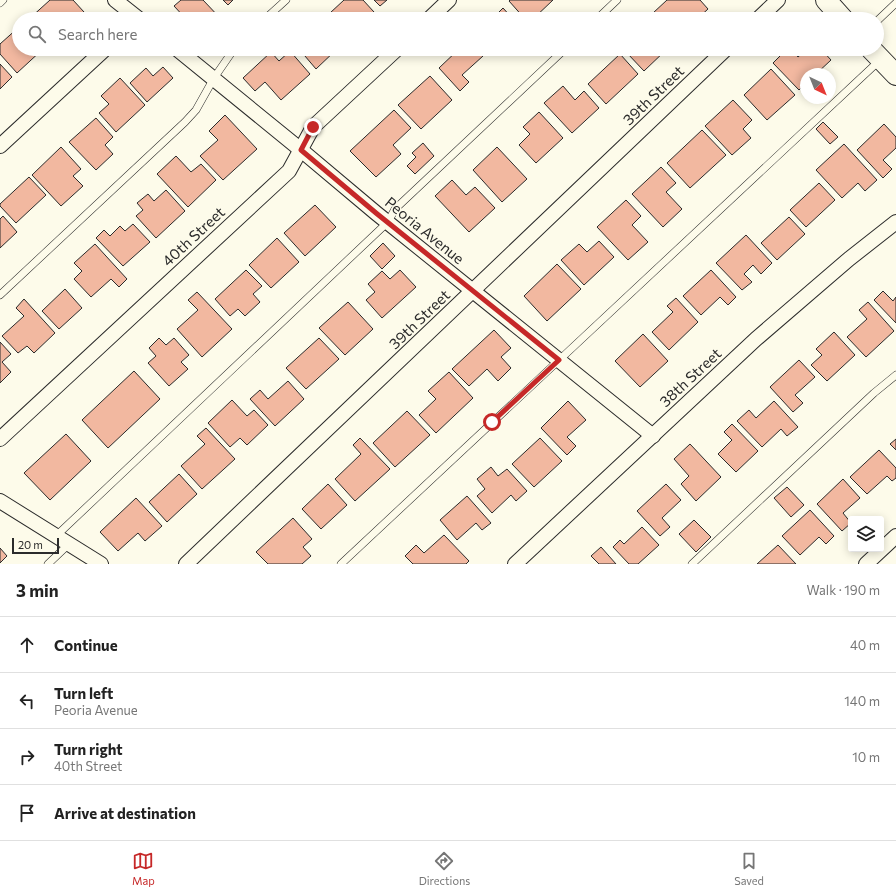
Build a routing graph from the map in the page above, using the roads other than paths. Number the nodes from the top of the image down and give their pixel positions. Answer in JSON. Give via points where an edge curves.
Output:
{"nodes":[{"id":1,"x":3,"y":0,"type":"edge"},
{"id":2,"x":286,"y":0,"type":"edge"},
{"id":3,"x":449,"y":0,"type":"edge"},
{"id":4,"x":617,"y":0,"type":"edge"},
{"id":5,"x":778,"y":0,"type":"edge"},
{"id":6,"x":826,"y":0,"type":"edge"},
{"id":7,"x":118,"y":1,"type":"edge"},
{"id":8,"x":0,"y":3,"type":"edge"},
{"id":9,"x":896,"y":3,"type":"edge"},
{"id":10,"x":131,"y":12,"type":"edge"},
{"id":11,"x":273,"y":12,"type":"edge"},
{"id":12,"x":436,"y":12,"type":"edge"},
{"id":13,"x":604,"y":12,"type":"edge"},
{"id":14,"x":765,"y":12,"type":"edge"},
{"id":15,"x":837,"y":12,"type":"edge"},
{"id":16,"x":884,"y":14,"type":"edge"},
{"id":17,"x":97,"y":56,"type":"edge"},
{"id":18,"x":186,"y":56,"type":"edge"},
{"id":19,"x":229,"y":56,"type":"edge"},
{"id":20,"x":389,"y":56,"type":"edge"},
{"id":21,"x":558,"y":56,"type":"edge"},
{"id":22,"x":719,"y":56,"type":"edge"},
{"id":23,"x":874,"y":56,"type":"edge"},
{"id":24,"x":878,"y":56,"type":"edge"},
{"id":25,"x":896,"y":75,"type":"edge"},
{"id":26,"x":214,"y":78,"type":"junction"},
{"id":27,"x":0,"y":146,"type":"edge"},
{"id":28,"x":301,"y":150,"type":"junction"},
{"id":29,"x":388,"y":222,"type":"junction"},
{"id":30,"x":896,"y":222,"type":"edge"},
{"id":31,"x":473,"y":290,"type":"junction"},
{"id":32,"x":0,"y":295,"type":"edge"},
{"id":33,"x":559,"y":360,"type":"junction"},
{"id":34,"x":896,"y":375,"type":"edge"},
{"id":35,"x":653,"y":436,"type":"junction"},
{"id":36,"x":0,"y":439,"type":"edge"},
{"id":37,"x":0,"y":501,"type":"edge"},
{"id":38,"x":56,"y":536,"type":"junction"},
{"id":39,"x":896,"y":536,"type":"edge"},
{"id":40,"x":69,"y":544,"type":"junction"},
{"id":41,"x":48,"y":564,"type":"edge"},
{"id":42,"x":101,"y":564,"type":"edge"},
{"id":43,"x":186,"y":564,"type":"edge"},
{"id":44,"x":341,"y":564,"type":"edge"},
{"id":45,"x":515,"y":564,"type":"edge"},
{"id":46,"x":692,"y":564,"type":"edge"},
{"id":47,"x":866,"y":564,"type":"edge"}],
"edges":[{"from":1,"to":8,"type":"lane"},
{"from":2,"to":11,"type":"lane"},
{"from":3,"to":12,"type":"street"},
{"from":4,"to":13,"type":"lane"},
{"from":5,"to":14,"type":"street"},
{"from":6,"to":15,"type":"main road"},
{"from":7,"to":10,"type":"street"},
{"from":9,"to":16,"type":"lane"},
{"from":17,"to":27,"type":"street"},
{"from":18,"to":26,"type":"street","name":"Peoria Avenue"},
{"from":19,"to":26,"type":"lane"},
{"from":20,"to":28,"type":"street","name":"40th Street","via":[[313,127]]},
{"from":21,"to":29,"type":"lane","via":[[395,209]]},
{"from":22,"to":31,"type":"street","name":"39th Street"},
{"from":23,"to":33,"type":"lane"},
{"from":24,"to":25,"type":"main road"},
{"from":26,"to":28,"type":"street","name":"Peoria Avenue"},
{"from":26,"to":32,"type":"lane","via":[[196,110],[185,122]]},
{"from":28,"to":29,"type":"street","name":"Peoria Avenue"},
{"from":28,"to":36,"type":"street","name":"40th Street","via":[[289,171]]},
{"from":29,"to":31,"type":"street","name":"Peoria Avenue"},
{"from":29,"to":38,"type":"lane"},
{"from":30,"to":35,"type":"street","name":"38th Street","via":[[756,339]]},
{"from":31,"to":33,"type":"street","name":"Peoria Avenue"},
{"from":31,"to":43,"type":"street","name":"39th Street"},
{"from":33,"to":35,"type":"street","name":"Peoria Avenue"},
{"from":33,"to":44,"type":"lane"},
{"from":34,"to":46,"type":"lane"},
{"from":35,"to":45,"type":"street","name":"38th Street"},
{"from":37,"to":38,"type":"street"},
{"from":38,"to":40,"type":"street"},
{"from":39,"to":47,"type":"street"},
{"from":40,"to":41,"type":"lane"},
{"from":40,"to":42,"type":"street"}]}
